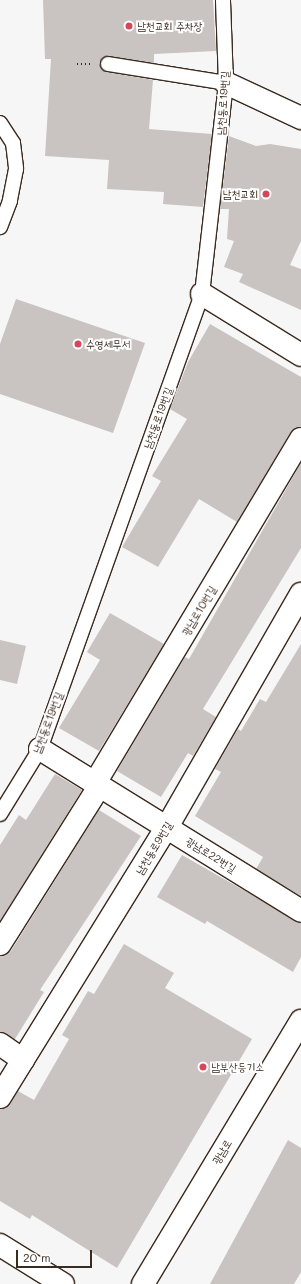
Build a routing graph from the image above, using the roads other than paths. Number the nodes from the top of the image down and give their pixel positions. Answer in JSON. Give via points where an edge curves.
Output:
{"nodes":[{"id":1,"x":223,"y":0,"type":"edge"},
{"id":2,"x":116,"y":62,"type":"dead end"},
{"id":3,"x":226,"y":83,"type":"junction"},
{"id":4,"x":301,"y":118,"type":"edge"},
{"id":5,"x":0,"y":123,"type":"edge"},
{"id":6,"x":0,"y":227,"type":"edge"},
{"id":7,"x":202,"y":294,"type":"junction"},
{"id":8,"x":301,"y":355,"type":"edge"},
{"id":9,"x":301,"y":439,"type":"edge"},
{"id":10,"x":301,"y":594,"type":"edge"},
{"id":11,"x":40,"y":749,"type":"junction"},
{"id":12,"x":98,"y":784,"type":"junction"},
{"id":13,"x":0,"y":814,"type":"edge"},
{"id":14,"x":167,"y":828,"type":"junction"},
{"id":15,"x":301,"y":911,"type":"edge"},
{"id":16,"x":0,"y":944,"type":"edge"},
{"id":17,"x":301,"y":1021,"type":"edge"},
{"id":18,"x":0,"y":1044,"type":"edge"},
{"id":19,"x":23,"y":1060,"type":"junction"},
{"id":20,"x":0,"y":1097,"type":"edge"},
{"id":21,"x":0,"y":1245,"type":"edge"},
{"id":22,"x":63,"y":1284,"type":"edge"},
{"id":23,"x":143,"y":1284,"type":"edge"}],
"edges":[{"from":1,"to":3,"type":"lane","name":"남천동로19번길"},
{"from":2,"to":3,"type":"lane"},
{"from":3,"to":4,"type":"street"},
{"from":3,"to":7,"type":"lane","name":"남천동로19번길"},
{"from":5,"to":6,"type":"lane","via":[[13,143],[16,169],[10,201]]},
{"from":7,"to":8,"type":"street"},
{"from":7,"to":11,"type":"lane","name":"남천동로19번길"},
{"from":9,"to":12,"type":"street","name":"광남로10번길"},
{"from":10,"to":14,"type":"street","name":"남천동로9번길"},
{"from":11,"to":12,"type":"street","name":"광남로22번길"},
{"from":11,"to":13,"type":"lane","name":"남천동로19번길"},
{"from":12,"to":14,"type":"street","name":"광남로22번길"},
{"from":12,"to":16,"type":"street"},
{"from":14,"to":15,"type":"street","name":"광남로22번길"},
{"from":14,"to":19,"type":"street","name":"남천동로9번길"},
{"from":17,"to":23,"type":"street","name":"광남로"},
{"from":18,"to":19,"type":"street"},
{"from":19,"to":20,"type":"street","name":"남천동로9번길"},
{"from":21,"to":22,"type":"street"}]}
